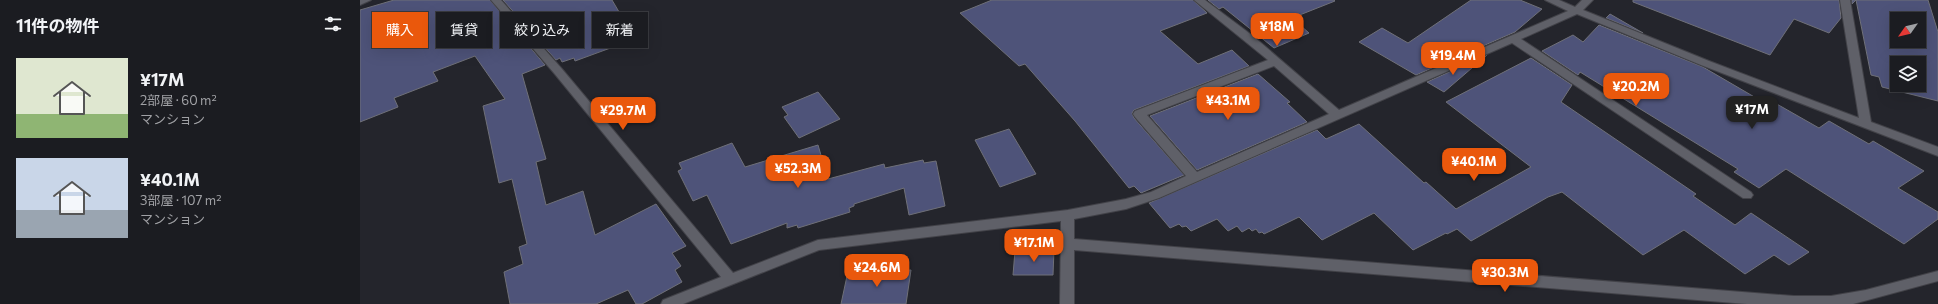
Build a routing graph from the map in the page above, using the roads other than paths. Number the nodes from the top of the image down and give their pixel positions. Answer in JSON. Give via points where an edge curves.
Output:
{"nodes":[{"id":1,"x":366,"y":0,"type":"edge"},
{"id":2,"x":496,"y":0,"type":"edge"},
{"id":3,"x":1199,"y":0,"type":"edge"},
{"id":4,"x":1550,"y":0,"type":"edge"},
{"id":5,"x":1588,"y":0,"type":"edge"},
{"id":6,"x":1844,"y":0,"type":"edge"},
{"id":7,"x":360,"y":2,"type":"edge"},
{"id":8,"x":1576,"y":10,"type":"junction"},
{"id":9,"x":1512,"y":38,"type":"junction"},
{"id":10,"x":1276,"y":61,"type":"junction"},
{"id":11,"x":1337,"y":115,"type":"junction"},
{"id":12,"x":1866,"y":124,"type":"junction"},
{"id":13,"x":1938,"y":152,"type":"edge"},
{"id":14,"x":1195,"y":178,"type":"junction"},
{"id":15,"x":1748,"y":195,"type":"dead end"},
{"id":16,"x":1068,"y":215,"type":"junction"},
{"id":17,"x":1068,"y":244,"type":"junction"},
{"id":18,"x":1938,"y":276,"type":"edge"},
{"id":19,"x":730,"y":279,"type":"junction"},
{"id":20,"x":668,"y":304,"type":"edge"},
{"id":21,"x":1067,"y":304,"type":"edge"}],
"edges":[{"from":1,"to":7,"type":"street"},
{"from":2,"to":19,"type":"street"},
{"from":3,"to":10,"type":"street"},
{"from":4,"to":8,"type":"street"},
{"from":5,"to":8,"type":"street"},
{"from":6,"to":12,"type":"street"},
{"from":8,"to":9,"type":"street"},
{"from":8,"to":12,"type":"street","via":[[1705,63]]},
{"from":9,"to":11,"type":"street"},
{"from":9,"to":15,"type":"street"},
{"from":10,"to":11,"type":"street"},
{"from":10,"to":14,"type":"street","via":[[1139,114]]},
{"from":11,"to":14,"type":"street"},
{"from":12,"to":13,"type":"street"},
{"from":14,"to":16,"type":"street","via":[[1126,204]]},
{"from":16,"to":17,"type":"street"},
{"from":16,"to":19,"type":"street","via":[[818,245]]},
{"from":17,"to":18,"type":"street","via":[[1794,302],[1831,302],[1866,296]]},
{"from":17,"to":21,"type":"street"},
{"from":19,"to":20,"type":"street"}]}
